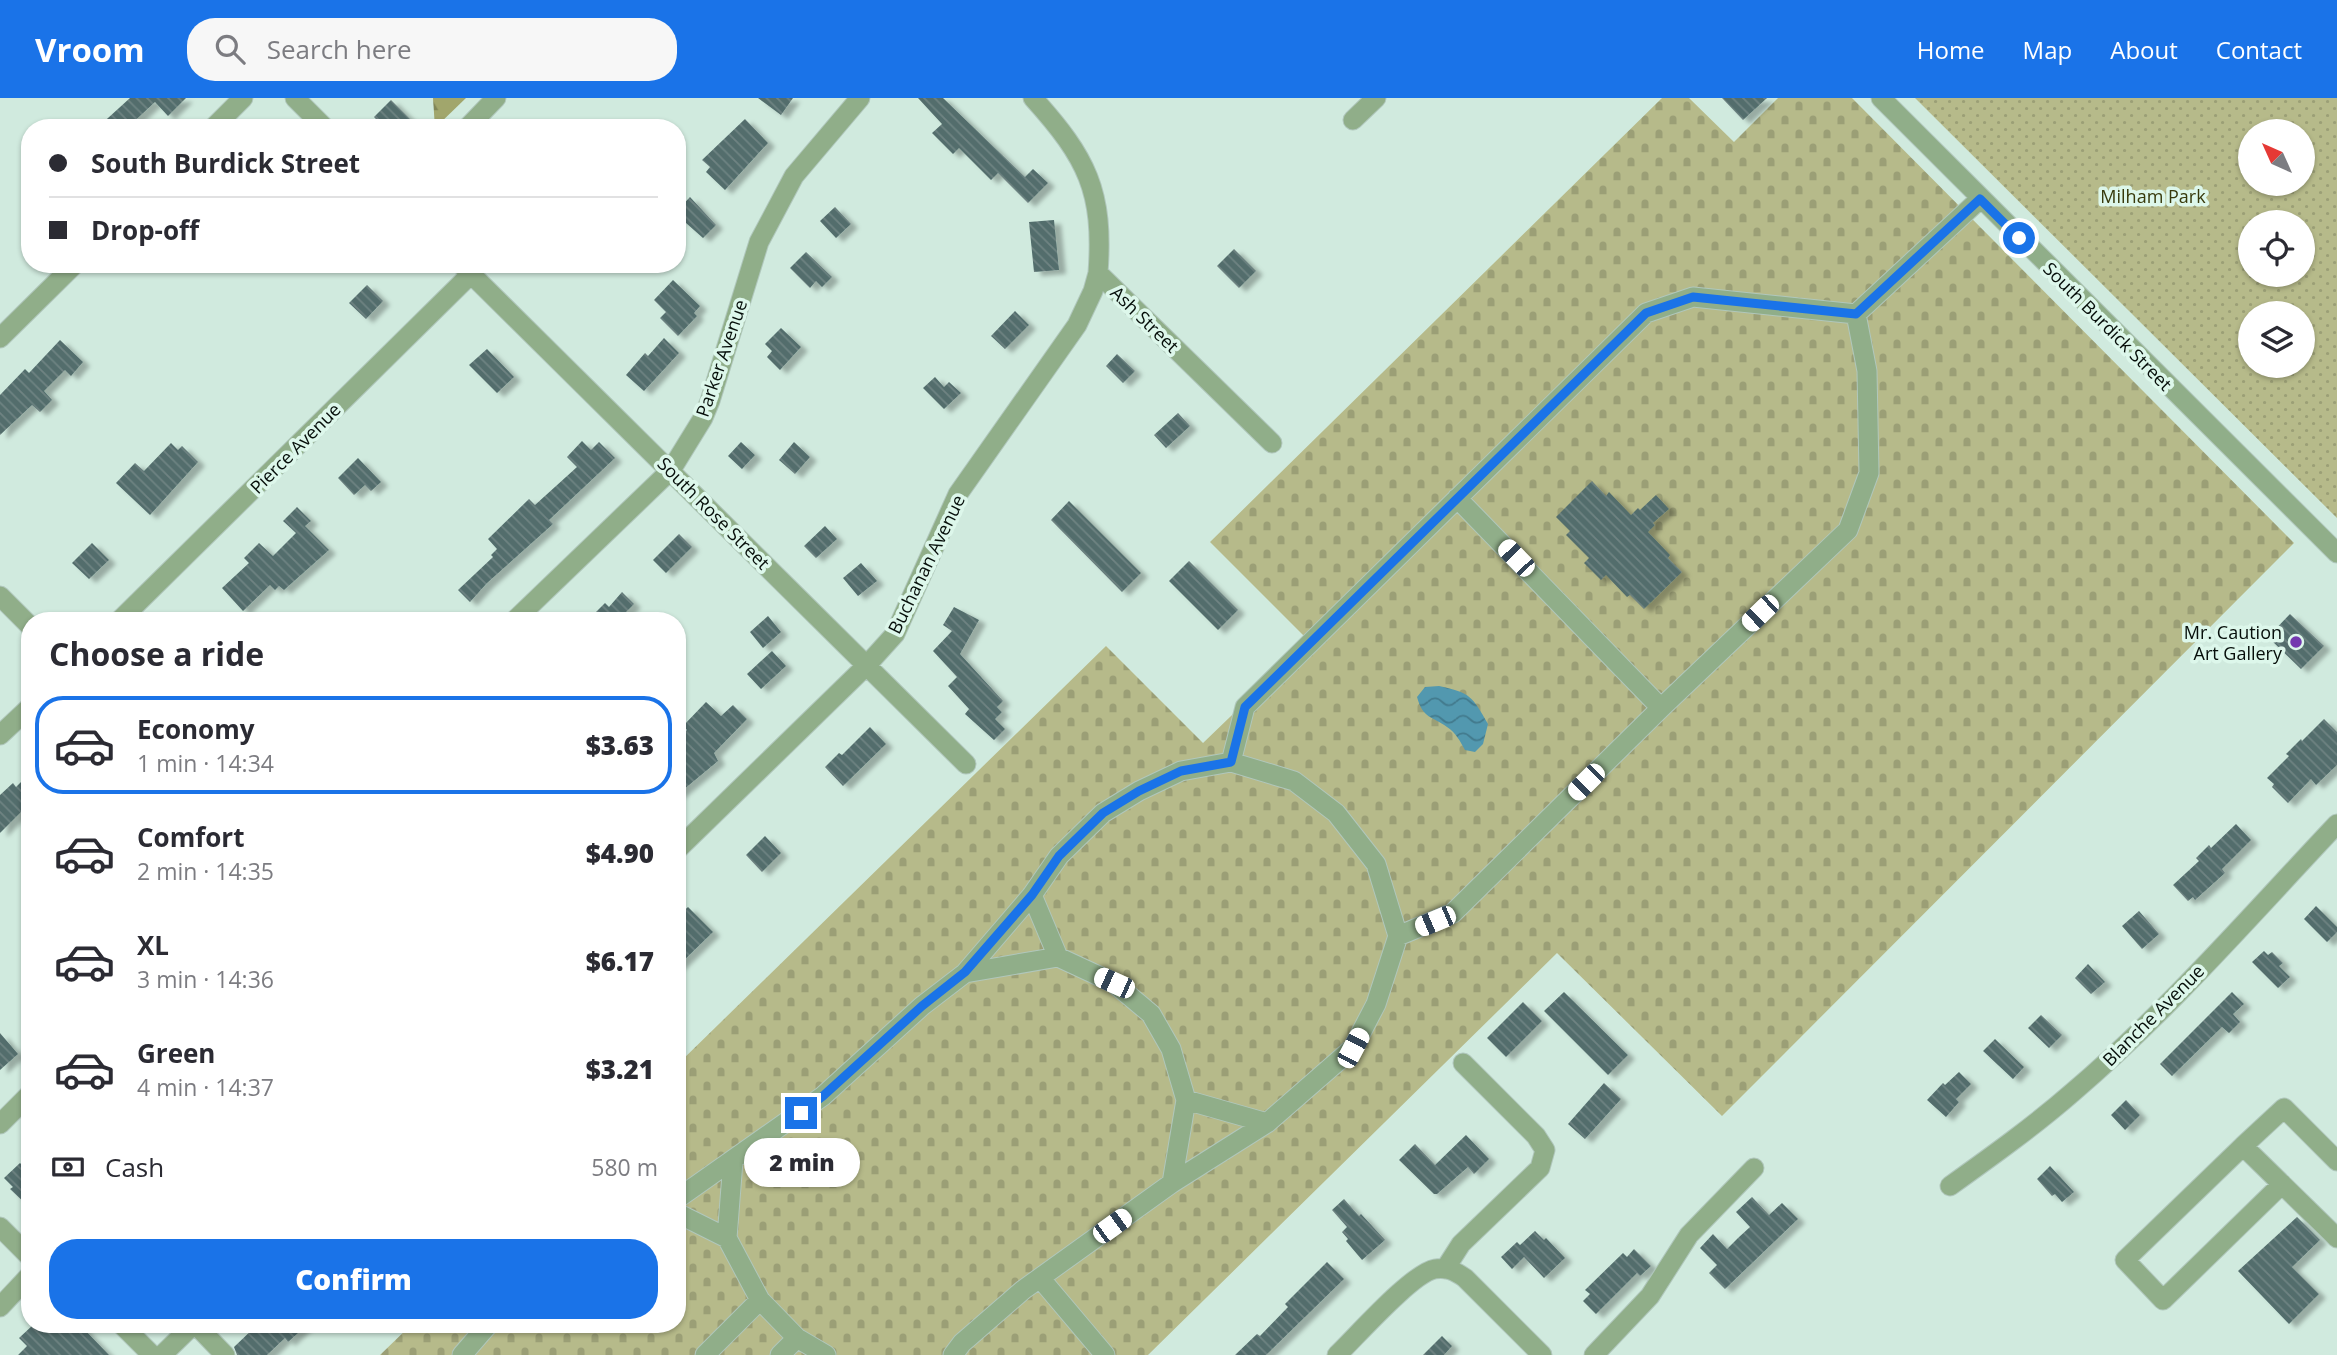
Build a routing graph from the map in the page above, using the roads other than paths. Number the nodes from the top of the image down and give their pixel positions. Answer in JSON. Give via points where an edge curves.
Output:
{"nodes":[{"id":1,"x":243,"y":98,"type":"edge"},
{"id":2,"x":295,"y":98,"type":"edge"},
{"id":3,"x":496,"y":98,"type":"edge"},
{"id":4,"x":860,"y":98,"type":"edge"},
{"id":5,"x":1033,"y":98,"type":"edge"},
{"id":6,"x":1376,"y":98,"type":"edge"},
{"id":7,"x":1881,"y":98,"type":"edge"},
{"id":8,"x":222,"y":119,"type":"edge"},
{"id":9,"x":316,"y":119,"type":"edge"},
{"id":10,"x":476,"y":119,"type":"edge"},
{"id":11,"x":1353,"y":120,"type":"dead end"},
{"id":12,"x":1980,"y":199,"type":"junction"},
{"id":13,"x":66,"y":273,"type":"edge"},
{"id":14,"x":462,"y":273,"type":"edge"},
{"id":15,"x":470,"y":273,"type":"edge"},
{"id":16,"x":1097,"y":273,"type":"junction"},
{"id":17,"x":1856,"y":314,"type":"junction"},
{"id":18,"x":0,"y":338,"type":"edge"},
{"id":19,"x":1272,"y":443,"type":"dead end"},
{"id":20,"x":671,"y":470,"type":"junction"},
{"id":21,"x":1457,"y":498,"type":"junction"},
{"id":22,"x":2337,"y":553,"type":"edge"},
{"id":23,"x":0,"y":596,"type":"edge"},
{"id":24,"x":128,"y":612,"type":"edge"},
{"id":25,"x":523,"y":612,"type":"edge"},
{"id":26,"x":21,"y":616,"type":"edge"},
{"id":27,"x":867,"y":665,"type":"junction"},
{"id":28,"x":1661,"y":708,"type":"junction"},
{"id":29,"x":21,"y":715,"type":"edge"},
{"id":30,"x":0,"y":735,"type":"edge"},
{"id":31,"x":1231,"y":762,"type":"junction"},
{"id":32,"x":966,"y":764,"type":"dead end"},
{"id":33,"x":2337,"y":824,"type":"edge"},
{"id":34,"x":686,"y":840,"type":"edge"},
{"id":35,"x":1032,"y":895,"type":"junction"},
{"id":36,"x":1398,"y":936,"type":"junction"},
{"id":37,"x":1058,"y":957,"type":"junction"},
{"id":38,"x":965,"y":972,"type":"junction"},
{"id":39,"x":1462,"y":1063,"type":"dead end"},
{"id":40,"x":1186,"y":1100,"type":"junction"},
{"id":41,"x":21,"y":1103,"type":"edge"},
{"id":42,"x":1267,"y":1123,"type":"junction"},
{"id":43,"x":0,"y":1124,"type":"edge"},
{"id":44,"x":2243,"y":1146,"type":"junction"},
{"id":45,"x":733,"y":1161,"type":"junction"},
{"id":46,"x":2337,"y":1161,"type":"edge"},
{"id":47,"x":1754,"y":1168,"type":"dead end"},
{"id":48,"x":1172,"y":1183,"type":"junction"},
{"id":49,"x":2282,"y":1184,"type":"junction"},
{"id":50,"x":1950,"y":1186,"type":"dead end"},
{"id":51,"x":686,"y":1193,"type":"edge"},
{"id":52,"x":686,"y":1218,"type":"edge"},
{"id":53,"x":0,"y":1227,"type":"edge"},
{"id":54,"x":727,"y":1238,"type":"junction"},
{"id":55,"x":2337,"y":1238,"type":"edge"},
{"id":56,"x":21,"y":1248,"type":"edge"},
{"id":57,"x":1445,"y":1269,"type":"junction"},
{"id":58,"x":1040,"y":1278,"type":"junction"},
{"id":59,"x":21,"y":1285,"type":"edge"},
{"id":60,"x":760,"y":1300,"type":"junction"},
{"id":61,"x":0,"y":1307,"type":"edge"},
{"id":62,"x":130,"y":1333,"type":"edge"},
{"id":63,"x":185,"y":1333,"type":"edge"},
{"id":64,"x":202,"y":1333,"type":"edge"},
{"id":65,"x":481,"y":1333,"type":"edge"},
{"id":66,"x":797,"y":1338,"type":"junction"},
{"id":67,"x":152,"y":1355,"type":"edge"},
{"id":68,"x":162,"y":1355,"type":"edge"},
{"id":69,"x":225,"y":1355,"type":"edge"},
{"id":70,"x":462,"y":1355,"type":"edge"},
{"id":71,"x":705,"y":1355,"type":"edge"},
{"id":72,"x":780,"y":1355,"type":"edge"},
{"id":73,"x":826,"y":1355,"type":"edge"},
{"id":74,"x":953,"y":1355,"type":"edge"},
{"id":75,"x":1105,"y":1355,"type":"edge"},
{"id":76,"x":1337,"y":1355,"type":"edge"},
{"id":77,"x":1542,"y":1355,"type":"edge"},
{"id":78,"x":1594,"y":1355,"type":"edge"}],
"edges":[{"from":1,"to":8,"type":"street"},
{"from":2,"to":9,"type":"street"},
{"from":3,"to":10,"type":"street"},
{"from":4,"to":20,"type":"street","name":"Parker Avenue","via":[[794,176],[776,207],[759,242],[703,418]]},
{"from":5,"to":16,"type":"street","name":"Ash Street","via":[[1066,136],[1089,177],[1100,238]]},
{"from":6,"to":11,"type":"street"},
{"from":7,"to":12,"type":"street","name":"South Burdick Street"},
{"from":12,"to":17,"type":"street"},
{"from":12,"to":22,"type":"street","name":"South Burdick Street"},
{"from":13,"to":18,"type":"street"},
{"from":14,"to":24,"type":"street","name":"Pierce Avenue"},
{"from":15,"to":20,"type":"street","name":"South Rose Street"},
{"from":16,"to":19,"type":"street","name":"Ash Street"},
{"from":16,"to":27,"type":"street","name":"Buchanan Avenue","via":[[1077,325],[958,494],[895,634]]},
{"from":17,"to":21,"type":"street","via":[[1693,297],[1646,313]]},
{"from":17,"to":28,"type":"street","via":[[1867,371],[1869,473],[1848,530]]},
{"from":20,"to":25,"type":"street","name":"Parker Avenue"},
{"from":20,"to":27,"type":"street","name":"South Rose Street"},
{"from":21,"to":28,"type":"street"},
{"from":21,"to":31,"type":"street","via":[[1245,707]]},
{"from":23,"to":26,"type":"street"},
{"from":27,"to":32,"type":"street","name":"South Rose Street"},
{"from":27,"to":34,"type":"street","name":"Buchanan Avenue"},
{"from":28,"to":36,"type":"street","via":[[1453,913]]},
{"from":29,"to":30,"type":"street"},
{"from":31,"to":35,"type":"street","via":[[1181,771],[1103,813],[1059,856]]},
{"from":31,"to":36,"type":"street","via":[[1294,781],[1336,813],[1376,864]]},
{"from":33,"to":50,"type":"street","name":"Blanche Avenue","via":[[2137,1033],[2073,1092]]},
{"from":35,"to":37,"type":"street"},
{"from":35,"to":38,"type":"street"},
{"from":36,"to":42,"type":"street","via":[[1376,1004],[1353,1048]]},
{"from":37,"to":38,"type":"street"},
{"from":37,"to":40,"type":"street","via":[[1114,983],[1152,1014],[1171,1049]]},
{"from":38,"to":45,"type":"street","via":[[823,1096]]},
{"from":39,"to":57,"type":"street","via":[[1545,1150],[1540,1168],[1461,1244]]},
{"from":40,"to":42,"type":"street"},
{"from":40,"to":48,"type":"street"},
{"from":41,"to":43,"type":"street"},
{"from":42,"to":48,"type":"street"},
{"from":44,"to":46,"type":"street","via":[[2284,1108]]},
{"from":44,"to":49,"type":"street"},
{"from":44,"to":49,"type":"street","via":[[2125,1260],[2163,1300]]},
{"from":45,"to":51,"type":"street"},
{"from":45,"to":54,"type":"street"},
{"from":47,"to":78,"type":"street","via":[[1689,1235],[1650,1296]]},
{"from":48,"to":58,"type":"street"},
{"from":49,"to":55,"type":"street"},
{"from":52,"to":54,"type":"street"},
{"from":53,"to":56,"type":"street"},
{"from":54,"to":60,"type":"street"},
{"from":57,"to":76,"type":"street","via":[[1432,1270],[1412,1282]]},
{"from":57,"to":77,"type":"street","via":[[1465,1278]]},
{"from":58,"to":74,"type":"street"},
{"from":58,"to":75,"type":"street"},
{"from":59,"to":61,"type":"street"},
{"from":60,"to":66,"type":"street"},
{"from":60,"to":71,"type":"street"},
{"from":62,"to":67,"type":"street"},
{"from":63,"to":68,"type":"street"},
{"from":64,"to":69,"type":"street"},
{"from":65,"to":70,"type":"street"},
{"from":66,"to":72,"type":"street"},
{"from":66,"to":73,"type":"street"}]}
